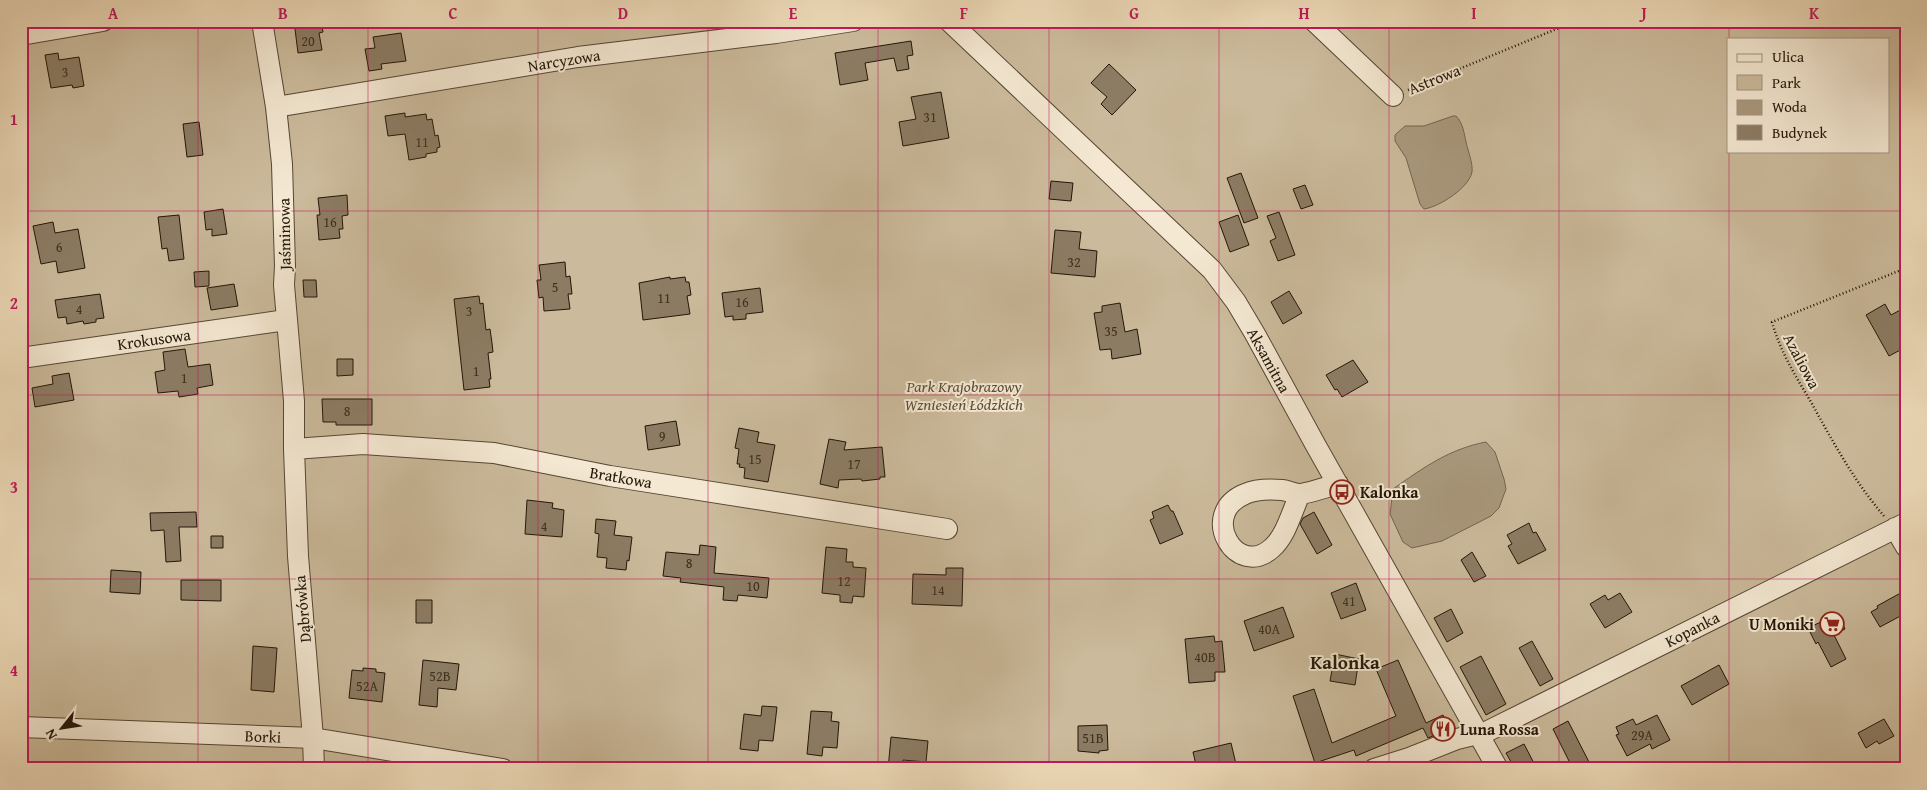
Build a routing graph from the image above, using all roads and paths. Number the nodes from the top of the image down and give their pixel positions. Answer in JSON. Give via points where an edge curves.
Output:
{"nodes":[{"id":1,"x":103,"y":21,"type":"edge"},
{"id":2,"x":262,"y":21,"type":"edge"},
{"id":3,"x":853,"y":21,"type":"edge"},
{"id":4,"x":949,"y":21,"type":"edge"},
{"id":5,"x":1314,"y":21,"type":"edge"},
{"id":6,"x":1576,"y":21,"type":"edge"},
{"id":7,"x":21,"y":35,"type":"edge"},
{"id":8,"x":1393,"y":96,"type":"joint"},
{"id":9,"x":276,"y":107,"type":"junction"},
{"id":10,"x":1906,"y":268,"type":"edge"},
{"id":11,"x":286,"y":320,"type":"junction"},
{"id":12,"x":21,"y":358,"type":"edge"},
{"id":13,"x":294,"y":449,"type":"junction"},
{"id":14,"x":1338,"y":484,"type":"junction"},
{"id":15,"x":1300,"y":494,"type":"dead end"},
{"id":16,"x":1900,"y":526,"type":"edge"},
{"id":17,"x":947,"y":529,"type":"dead end"},
{"id":18,"x":1906,"y":547,"type":"edge"},
{"id":19,"x":21,"y":727,"type":"edge"},
{"id":20,"x":1478,"y":733,"type":"junction"},
{"id":21,"x":313,"y":738,"type":"junction"},
{"id":22,"x":314,"y":769,"type":"edge"},
{"id":23,"x":503,"y":769,"type":"edge"},
{"id":24,"x":1374,"y":769,"type":"edge"},
{"id":25,"x":1498,"y":769,"type":"edge"}],
"edges":[{"from":1,"to":7,"type":"street"},
{"from":2,"to":9,"type":"street","name":"Jaśminowa"},
{"from":3,"to":9,"type":"street","name":"Narcyzowa","via":[[578,57]]},
{"from":4,"to":14,"type":"street","name":"Aksamitna","via":[[1219,279],[1250,326]]},
{"from":5,"to":8,"type":"street","name":"Astrowa"},
{"from":6,"to":8,"type":"path","name":"Astrowa"},
{"from":9,"to":11,"type":"street","name":"Jaśminowa","via":[[282,164]]},
{"from":10,"to":16,"type":"path","name":"Azaliowa","via":[[1772,322],[1793,370],[1854,478]]},
{"from":11,"to":12,"type":"street","name":"Krokusowa"},
{"from":11,"to":13,"type":"street","name":"Jaśminowa","via":[[294,401]]},
{"from":13,"to":17,"type":"street","name":"Bratkowa","via":[[363,444],[494,453],[610,476]]},
{"from":13,"to":21,"type":"street","name":"Dąbrówka","via":[[298,556]]},
{"from":14,"to":15,"type":"street"},
{"from":14,"to":20,"type":"street","name":"Aksamitna"},
{"from":16,"to":18,"type":"street"},
{"from":16,"to":20,"type":"street","name":"Kopanka","via":[[1503,724]]},
{"from":19,"to":21,"type":"street","name":"Borki"},
{"from":20,"to":24,"type":"street"},
{"from":20,"to":25,"type":"street","name":"Aksamitna"},
{"from":21,"to":22,"type":"street","name":"Dąbrówka"},
{"from":21,"to":23,"type":"street","name":"Borki"}]}
